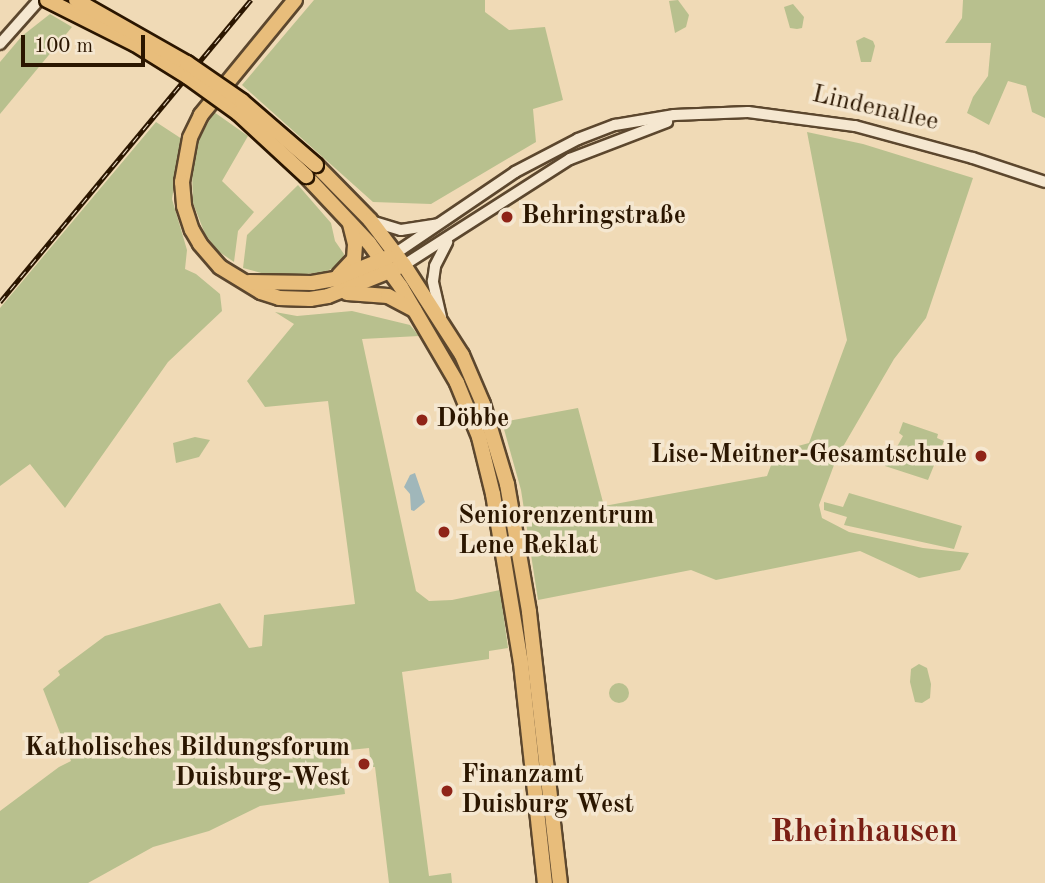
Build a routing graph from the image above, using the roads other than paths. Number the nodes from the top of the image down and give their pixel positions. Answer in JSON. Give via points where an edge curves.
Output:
{"nodes":[{"id":1,"x":39,"y":0,"type":"edge"},
{"id":2,"x":47,"y":0,"type":"edge"},
{"id":3,"x":76,"y":0,"type":"edge"},
{"id":4,"x":295,"y":0,"type":"edge"},
{"id":5,"x":0,"y":44,"type":"edge"},
{"id":6,"x":690,"y":116,"type":"junction"},
{"id":7,"x":311,"y":170,"type":"junction"},
{"id":8,"x":1045,"y":182,"type":"edge"},
{"id":9,"x":349,"y":220,"type":"junction"},
{"id":10,"x":370,"y":220,"type":"junction"},
{"id":11,"x":443,"y":222,"type":"junction"},
{"id":12,"x":449,"y":239,"type":"junction"},
{"id":13,"x":400,"y":259,"type":"junction"},
{"id":14,"x":387,"y":266,"type":"junction"},
{"id":15,"x":335,"y":279,"type":"junction"},
{"id":16,"x":247,"y":282,"type":"junction"},
{"id":17,"x":342,"y":293,"type":"junction"},
{"id":18,"x":415,"y":311,"type":"junction"},
{"id":19,"x":441,"y":319,"type":"junction"},
{"id":20,"x":545,"y":883,"type":"edge"},
{"id":21,"x":560,"y":883,"type":"edge"}],
"edges":[{"from":1,"to":5,"type":"street"},
{"from":2,"to":7,"type":"main road","bridge":true,"via":[[135,44],[188,77]]},
{"from":3,"to":7,"type":"main road","bridge":true,"via":[[187,63],[242,101]]},
{"from":4,"to":16,"type":"main road","via":[[201,115],[184,159],[184,206],[192,230],[220,267]]},
{"from":6,"to":8,"type":"street","name":"Lindenallee","via":[[748,112],[855,126]]},
{"from":6,"to":11,"type":"street","name":"Lindenallee","via":[[632,121],[578,139],[515,172]]},
{"from":6,"to":12,"type":"street","name":"Lindenallee","via":[[570,159]]},
{"from":7,"to":9,"type":"main road"},
{"from":7,"to":10,"type":"main road"},
{"from":9,"to":14,"type":"main road"},
{"from":9,"to":15,"type":"main road","via":[[354,259]]},
{"from":10,"to":11,"type":"street","via":[[401,230]]},
{"from":10,"to":13,"type":"main road"},
{"from":11,"to":13,"type":"street","name":"Lindenallee"},
{"from":12,"to":13,"type":"street","name":"Lindenallee"},
{"from":12,"to":19,"type":"street","via":[[433,281]]},
{"from":13,"to":14,"type":"main road","name":"Lindenallee"},
{"from":13,"to":19,"type":"main road"},
{"from":14,"to":15,"type":"main road"},
{"from":14,"to":17,"type":"main road"},
{"from":14,"to":18,"type":"main road"},
{"from":15,"to":16,"type":"main road","via":[[285,285]]},
{"from":16,"to":17,"type":"main road","via":[[279,298]]},
{"from":17,"to":18,"type":"main road","via":[[388,296]]},
{"from":18,"to":20,"type":"main road","via":[[472,418],[493,494],[521,663]]},
{"from":19,"to":21,"type":"main road","via":[[483,404],[507,484],[535,654]]}]}
